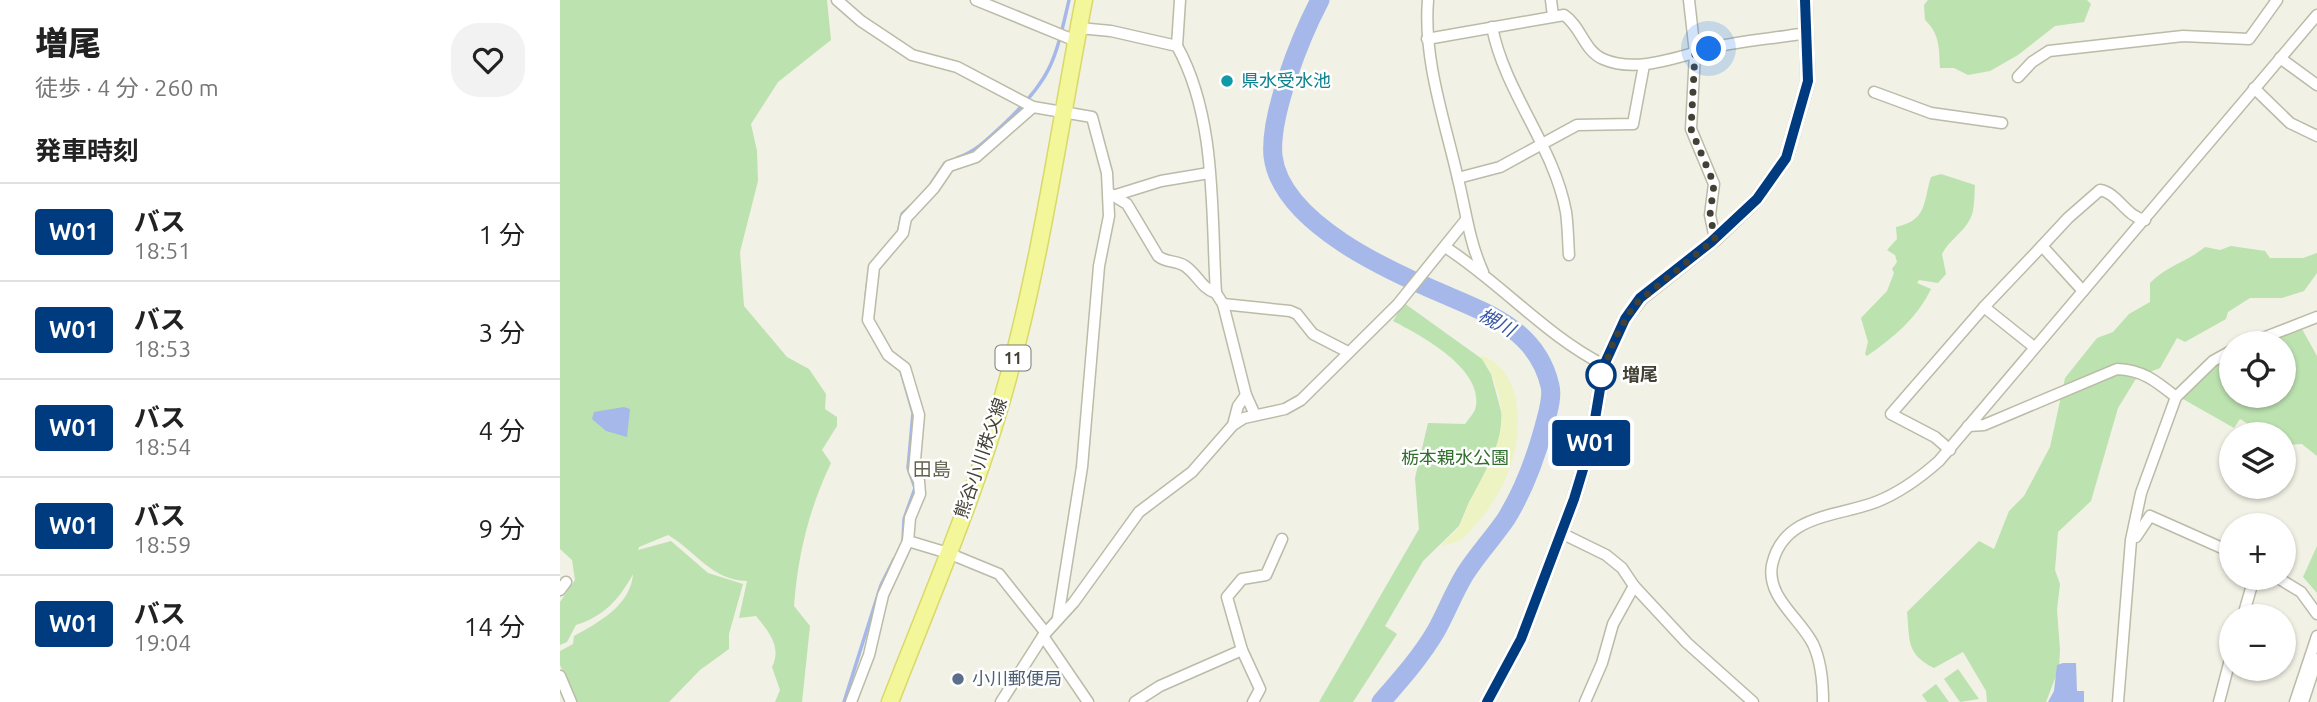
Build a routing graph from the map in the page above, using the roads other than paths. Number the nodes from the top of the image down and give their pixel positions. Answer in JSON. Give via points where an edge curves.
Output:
{"nodes":[{"id":1,"x":976,"y":0,"type":"edge"},
{"id":2,"x":1084,"y":0,"type":"edge"},
{"id":3,"x":1180,"y":0,"type":"edge"},
{"id":4,"x":1428,"y":0,"type":"edge"},
{"id":5,"x":1551,"y":0,"type":"edge"},
{"id":6,"x":1689,"y":0,"type":"edge"},
{"id":7,"x":1805,"y":0,"type":"edge"},
{"id":8,"x":2277,"y":0,"type":"edge"},
{"id":9,"x":840,"y":1,"type":"edge"},
{"id":10,"x":2317,"y":15,"type":"edge"},
{"id":11,"x":1553,"y":16,"type":"junction"},
{"id":12,"x":1492,"y":27,"type":"junction"},
{"id":13,"x":1806,"y":33,"type":"junction"},
{"id":14,"x":1077,"y":35,"type":"junction"},
{"id":15,"x":1427,"y":39,"type":"junction"},
{"id":16,"x":1177,"y":46,"type":"junction"},
{"id":17,"x":1695,"y":53,"type":"junction"},
{"id":18,"x":2280,"y":58,"type":"junction"},
{"id":19,"x":1644,"y":65,"type":"junction"},
{"id":20,"x":2018,"y":77,"type":"dead end"},
{"id":21,"x":2317,"y":85,"type":"edge"},
{"id":22,"x":2254,"y":88,"type":"junction"},
{"id":23,"x":1874,"y":92,"type":"dead end"},
{"id":24,"x":1033,"y":107,"type":"junction"},
{"id":25,"x":1063,"y":112,"type":"junction"},
{"id":26,"x":2002,"y":123,"type":"dead end"},
{"id":27,"x":2317,"y":136,"type":"edge"},
{"id":28,"x":1542,"y":146,"type":"junction"},
{"id":29,"x":1209,"y":173,"type":"junction"},
{"id":30,"x":1458,"y":178,"type":"junction"},
{"id":31,"x":1113,"y":194,"type":"junction"},
{"id":32,"x":2145,"y":220,"type":"junction"},
{"id":33,"x":1465,"y":221,"type":"junction"},
{"id":34,"x":1715,"y":239,"type":"junction"},
{"id":35,"x":2042,"y":246,"type":"junction"},
{"id":36,"x":1445,"y":247,"type":"junction"},
{"id":37,"x":1569,"y":255,"type":"dead end"},
{"id":38,"x":1483,"y":272,"type":"junction"},
{"id":39,"x":2083,"y":291,"type":"junction"},
{"id":40,"x":1216,"y":293,"type":"junction"},
{"id":41,"x":1223,"y":304,"type":"junction"},
{"id":42,"x":1984,"y":307,"type":"junction"},
{"id":43,"x":2317,"y":317,"type":"edge"},
{"id":44,"x":2281,"y":331,"type":"edge"},
{"id":45,"x":2034,"y":347,"type":"junction"},
{"id":46,"x":1348,"y":352,"type":"junction"},
{"id":47,"x":2219,"y":357,"type":"edge"},
{"id":48,"x":1604,"y":365,"type":"junction"},
{"id":49,"x":1245,"y":395,"type":"junction"},
{"id":50,"x":2176,"y":397,"type":"junction"},
{"id":51,"x":1255,"y":415,"type":"junction"},
{"id":52,"x":1233,"y":425,"type":"junction"},
{"id":53,"x":1968,"y":426,"type":"junction"},
{"id":54,"x":1950,"y":450,"type":"junction"},
{"id":55,"x":1561,"y":533,"type":"junction"},
{"id":56,"x":1282,"y":539,"type":"dead end"},
{"id":57,"x":2131,"y":540,"type":"junction"},
{"id":58,"x":908,"y":541,"type":"junction"},
{"id":59,"x":2219,"y":547,"type":"edge"},
{"id":60,"x":948,"y":553,"type":"junction"},
{"id":61,"x":1633,"y":586,"type":"junction"},
{"id":62,"x":2296,"y":589,"type":"edge"},
{"id":63,"x":2317,"y":614,"type":"edge"},
{"id":64,"x":1058,"y":618,"type":"junction"},
{"id":65,"x":1044,"y":634,"type":"junction"},
{"id":66,"x":2317,"y":636,"type":"edge"},
{"id":67,"x":1242,"y":650,"type":"junction"},
{"id":68,"x":2317,"y":659,"type":"edge"},
{"id":69,"x":560,"y":676,"type":"edge"},
{"id":70,"x":2225,"y":681,"type":"edge"},
{"id":71,"x":570,"y":702,"type":"edge"},
{"id":72,"x":851,"y":702,"type":"edge"},
{"id":73,"x":890,"y":702,"type":"edge"},
{"id":74,"x":1001,"y":702,"type":"edge"},
{"id":75,"x":1088,"y":702,"type":"edge"},
{"id":76,"x":1135,"y":702,"type":"edge"},
{"id":77,"x":1253,"y":702,"type":"edge"},
{"id":78,"x":1487,"y":702,"type":"edge"},
{"id":79,"x":1586,"y":702,"type":"edge"},
{"id":80,"x":1754,"y":702,"type":"edge"},
{"id":81,"x":1823,"y":702,"type":"edge"},
{"id":82,"x":2118,"y":702,"type":"edge"},
{"id":83,"x":2220,"y":702,"type":"edge"},
{"id":84,"x":2295,"y":702,"type":"edge"},
{"id":85,"x":2303,"y":702,"type":"edge"}],
"edges":[{"from":1,"to":14,"type":"street"},
{"from":2,"to":14,"type":"main road","name":"熊谷小川秩父線","number":"11"},
{"from":3,"to":16,"type":"street"},
{"from":4,"to":15,"type":"street"},
{"from":5,"to":11,"type":"street"},
{"from":6,"to":17,"type":"street"},
{"from":7,"to":13,"type":"street"},
{"from":8,"to":20,"type":"street","via":[[2249,39],[2183,36],[2049,51]]},
{"from":9,"to":24,"type":"street","via":[[912,55],[957,67]]},
{"from":10,"to":18,"type":"street"},
{"from":11,"to":12,"type":"street"},
{"from":11,"to":19,"type":"street","via":[[1564,15],[1573,21],[1594,54],[1604,60]]},
{"from":12,"to":15,"type":"street"},
{"from":12,"to":28,"type":"street","via":[[1498,58]]},
{"from":13,"to":17,"type":"street"},
{"from":13,"to":34,"type":"street","via":[[1807,89],[1786,158],[1769,186]]},
{"from":14,"to":16,"type":"street"},
{"from":14,"to":25,"type":"main road","name":"熊谷小川秩父線","number":"11"},
{"from":15,"to":30,"type":"street"},
{"from":16,"to":29,"type":"street","via":[[1192,79]]},
{"from":17,"to":19,"type":"street"},
{"from":17,"to":34,"type":"street","via":[[1691,129],[1714,184],[1710,215]]},
{"from":18,"to":21,"type":"street"},
{"from":18,"to":22,"type":"street"},
{"from":19,"to":28,"type":"street","via":[[1633,124],[1577,125]]},
{"from":22,"to":27,"type":"street","via":[[2290,123]]},
{"from":22,"to":32,"type":"street"},
{"from":23,"to":26,"type":"street","via":[[1931,113]]},
{"from":24,"to":25,"type":"street"},
{"from":24,"to":58,"type":"street","via":[[976,157],[949,166],[906,218],[903,233],[873,267],[868,320],[888,355],[905,368],[919,415],[914,471],[920,494],[910,517]]},
{"from":25,"to":31,"type":"street","via":[[1092,117]]},
{"from":25,"to":60,"type":"main road","name":"熊谷小川秩父線","number":"11","via":[[1017,344],[987,451]]},
{"from":28,"to":30,"type":"street","via":[[1500,167]]},
{"from":28,"to":37,"type":"street","via":[[1566,212]]},
{"from":29,"to":31,"type":"street"},
{"from":29,"to":40,"type":"street"},
{"from":30,"to":33,"type":"street"},
{"from":31,"to":40,"type":"street","via":[[1127,204],[1158,256],[1181,264],[1205,289]]},
{"from":31,"to":64,"type":"street","via":[[1094,316],[1082,467]]},
{"from":32,"to":35,"type":"street","via":[[2100,190]]},
{"from":32,"to":39,"type":"street"},
{"from":33,"to":36,"type":"street"},
{"from":33,"to":38,"type":"street"},
{"from":34,"to":48,"type":"street","via":[[1634,305]]},
{"from":35,"to":39,"type":"street"},
{"from":35,"to":42,"type":"street"},
{"from":36,"to":38,"type":"street"},
{"from":36,"to":46,"type":"street","via":[[1398,304]]},
{"from":38,"to":48,"type":"street","via":[[1566,343]]},
{"from":39,"to":45,"type":"street"},
{"from":40,"to":41,"type":"street"},
{"from":41,"to":46,"type":"street","via":[[1290,311],[1313,334]]},
{"from":41,"to":49,"type":"street"},
{"from":42,"to":45,"type":"street"},
{"from":42,"to":54,"type":"street","via":[[1891,414]]},
{"from":43,"to":44,"type":"street"},
{"from":45,"to":53,"type":"street"},
{"from":46,"to":51,"type":"street","via":[[1301,400],[1285,409]]},
{"from":47,"to":50,"type":"street"},
{"from":48,"to":55,"type":"street","via":[[1591,443]]},
{"from":49,"to":51,"type":"street"},
{"from":49,"to":52,"type":"street"},
{"from":50,"to":53,"type":"street","via":[[2150,377],[2117,369],[1984,425]]},
{"from":50,"to":57,"type":"street","via":[[2141,494]]},
{"from":51,"to":52,"type":"street"},
{"from":52,"to":64,"type":"street","via":[[1192,472],[1139,512]]},
{"from":53,"to":54,"type":"street"},
{"from":54,"to":81,"type":"street","via":[[1921,477],[1877,502],[1801,525],[1777,551],[1771,573],[1776,594],[1814,645]]},
{"from":55,"to":61,"type":"street","via":[[1606,555],[1622,568]]},
{"from":55,"to":78,"type":"street","via":[[1521,639]]},
{"from":56,"to":67,"type":"street","via":[[1266,575],[1242,579],[1227,597]]},
{"from":57,"to":59,"type":"street","via":[[2150,516]]},
{"from":57,"to":82,"type":"street"},
{"from":58,"to":60,"type":"street"},
{"from":58,"to":72,"type":"street","via":[[883,595]]},
{"from":60,"to":65,"type":"street","via":[[999,574]]},
{"from":60,"to":73,"type":"main road","name":"熊谷小川秩父線","number":"11"},
{"from":61,"to":79,"type":"street","via":[[1613,624]]},
{"from":61,"to":80,"type":"street"},
{"from":62,"to":63,"type":"street"},
{"from":64,"to":65,"type":"street"},
{"from":65,"to":74,"type":"street"},
{"from":65,"to":75,"type":"street"},
{"from":66,"to":84,"type":"street"},
{"from":67,"to":76,"type":"street"},
{"from":67,"to":77,"type":"street","via":[[1261,689]]},
{"from":68,"to":85,"type":"street"},
{"from":69,"to":71,"type":"street"},
{"from":70,"to":83,"type":"street"}]}
